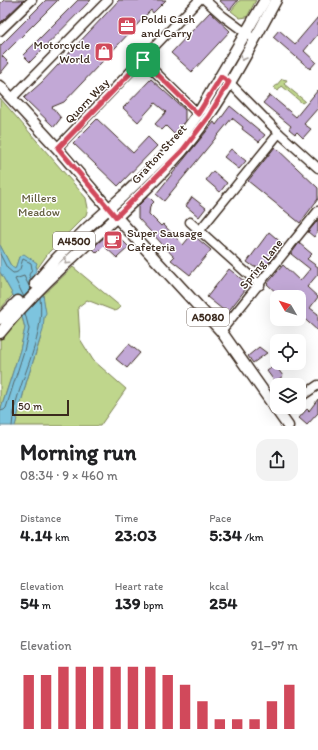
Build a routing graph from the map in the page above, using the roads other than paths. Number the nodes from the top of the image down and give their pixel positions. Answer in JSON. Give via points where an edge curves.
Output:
{"nodes":[{"id":1,"x":32,"y":0,"type":"edge"},
{"id":2,"x":108,"y":0,"type":"edge"},
{"id":3,"x":199,"y":0,"type":"edge"},
{"id":4,"x":205,"y":0,"type":"edge"},
{"id":5,"x":265,"y":0,"type":"edge"},
{"id":6,"x":276,"y":0,"type":"edge"},
{"id":7,"x":0,"y":31,"type":"edge"},
{"id":8,"x":250,"y":36,"type":"junction"},
{"id":9,"x":143,"y":60,"type":"junction"},
{"id":10,"x":225,"y":80,"type":"junction"},
{"id":11,"x":0,"y":86,"type":"edge"},
{"id":12,"x":12,"y":98,"type":"junction"},
{"id":13,"x":198,"y":114,"type":"junction"},
{"id":14,"x":279,"y":133,"type":"junction"},
{"id":15,"x":58,"y":148,"type":"junction"},
{"id":16,"x":318,"y":168,"type":"edge"},
{"id":17,"x":108,"y":209,"type":"junction"},
{"id":18,"x":318,"y":211,"type":"edge"},
{"id":19,"x":116,"y":217,"type":"junction"},
{"id":20,"x":190,"y":222,"type":"dead end"},
{"id":21,"x":200,"y":230,"type":"junction"},
{"id":22,"x":44,"y":279,"type":"junction"},
{"id":23,"x":260,"y":285,"type":"junction"},
{"id":24,"x":14,"y":310,"type":"junction"},
{"id":25,"x":0,"y":319,"type":"edge"},
{"id":26,"x":221,"y":331,"type":"junction"},
{"id":27,"x":0,"y":333,"type":"edge"},
{"id":28,"x":318,"y":386,"type":"edge"},
{"id":29,"x":306,"y":394,"type":"edge"},
{"id":30,"x":270,"y":395,"type":"edge"},
{"id":31,"x":283,"y":414,"type":"edge"},
{"id":32,"x":288,"y":426,"type":"edge"}],
"edges":[{"from":1,"to":7,"type":"street"},
{"from":2,"to":12,"type":"street"},
{"from":3,"to":9,"type":"street","name":"Quorn Way"},
{"from":4,"to":8,"type":"street"},
{"from":5,"to":8,"type":"main road","name":"Grafton Street","number":"A4500"},
{"from":6,"to":8,"type":"main road","name":"Grafton Street","number":"A4500"},
{"from":8,"to":10,"type":"main road","name":"Grafton Street","number":"A4500"},
{"from":9,"to":13,"type":"street"},
{"from":9,"to":15,"type":"street","name":"Quorn Way"},
{"from":10,"to":13,"type":"main road","name":"Grafton Street","number":"A4500"},
{"from":10,"to":14,"type":"street"},
{"from":10,"to":19,"type":"main road","name":"Grafton Street","number":"A4500","via":[[209,116],[182,151]]},
{"from":11,"to":12,"type":"main road","number":"A5080"},
{"from":12,"to":15,"type":"main road","number":"A5080"},
{"from":13,"to":17,"type":"main road","name":"Grafton Street","number":"A4500","via":[[162,160]]},
{"from":14,"to":16,"type":"street"},
{"from":14,"to":21,"type":"street"},
{"from":15,"to":17,"type":"main road","number":"A5080"},
{"from":17,"to":19,"type":"main road","number":"A5080"},
{"from":17,"to":22,"type":"main road","number":"A4500","via":[[57,258]]},
{"from":18,"to":23,"type":"street","name":"Spring Lane"},
{"from":19,"to":22,"type":"main road","number":"A4500","one_way":true},
{"from":19,"to":26,"type":"main road","number":"A5080"},
{"from":20,"to":21,"type":"street"},
{"from":21,"to":23,"type":"street"},
{"from":22,"to":24,"type":"main road","number":"A4500"},
{"from":23,"to":26,"type":"street","name":"Spring Lane"},
{"from":24,"to":25,"type":"main road","number":"A4500"},
{"from":24,"to":27,"type":"main road","number":"A4500"},
{"from":26,"to":30,"type":"main road","number":"A5080"},
{"from":28,"to":29,"type":"street"},
{"from":31,"to":32,"type":"main road","number":"A5080"}]}
